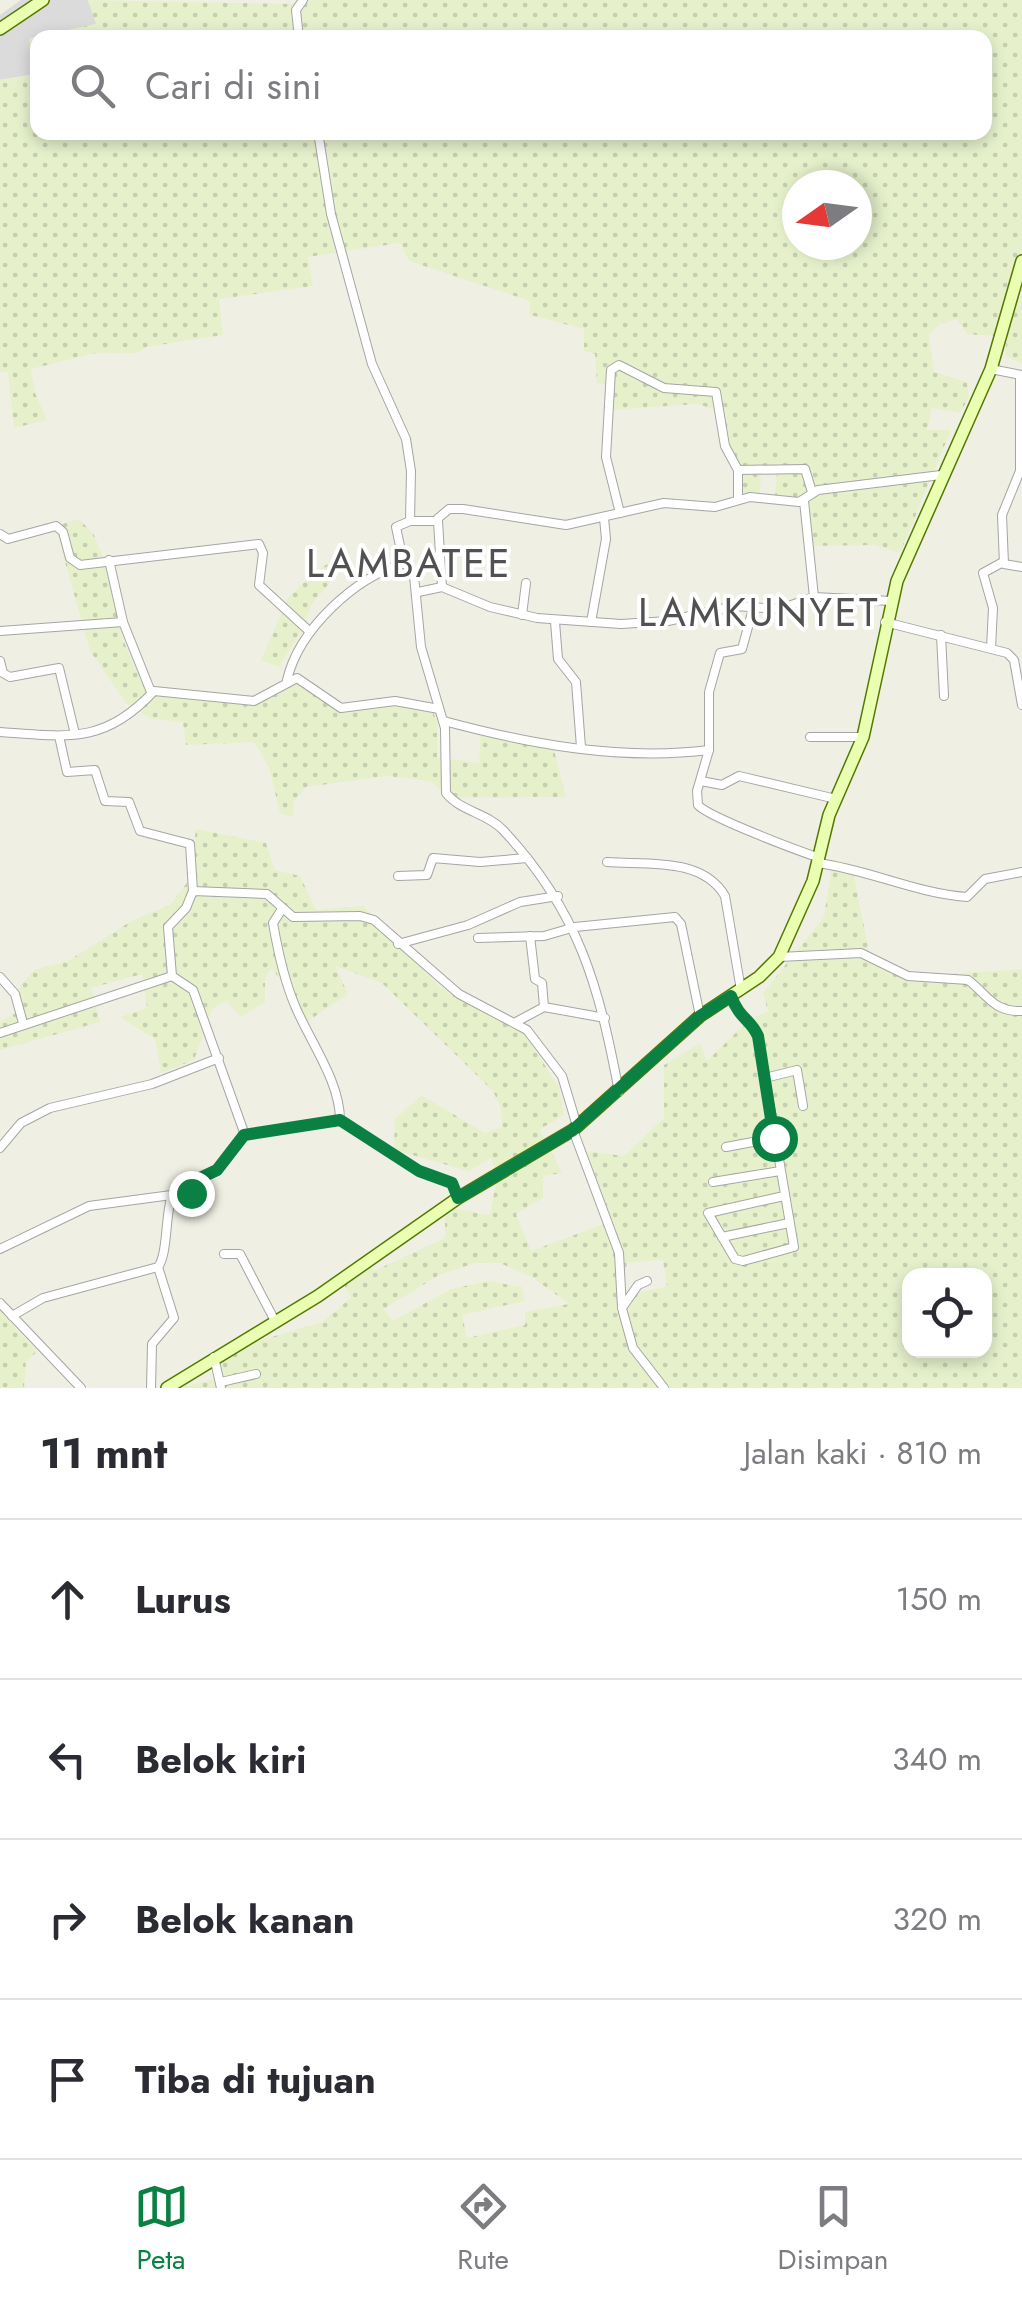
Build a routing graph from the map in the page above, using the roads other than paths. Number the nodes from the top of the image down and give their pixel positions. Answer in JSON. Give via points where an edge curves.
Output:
{"nodes":[{"id":1,"x":43,"y":0,"type":"edge"},
{"id":2,"x":303,"y":0,"type":"edge"},
{"id":3,"x":0,"y":29,"type":"edge"},
{"id":4,"x":298,"y":30,"type":"edge"},
{"id":5,"x":319,"y":140,"type":"edge"},
{"id":6,"x":1022,"y":261,"type":"edge"},
{"id":7,"x":991,"y":369,"type":"junction"},
{"id":8,"x":1021,"y":375,"type":"edge"},
{"id":9,"x":738,"y":470,"type":"junction"},
{"id":10,"x":942,"y":475,"type":"junction"},
{"id":11,"x":812,"y":492,"type":"junction"},
{"id":12,"x":738,"y":498,"type":"junction"},
{"id":13,"x":804,"y":501,"type":"junction"},
{"id":14,"x":620,"y":513,"type":"junction"},
{"id":15,"x":604,"y":518,"type":"junction"},
{"id":16,"x":410,"y":520,"type":"junction"},
{"id":17,"x":436,"y":520,"type":"junction"},
{"id":18,"x":0,"y":534,"type":"edge"},
{"id":19,"x":109,"y":560,"type":"junction"},
{"id":20,"x":1003,"y":562,"type":"junction"},
{"id":21,"x":404,"y":564,"type":"junction"},
{"id":22,"x":1022,"y":567,"type":"edge"},
{"id":23,"x":526,"y":583,"type":"dead end"},
{"id":24,"x":442,"y":587,"type":"junction"},
{"id":25,"x":418,"y":592,"type":"junction"},
{"id":26,"x":814,"y":597,"type":"junction"},
{"id":27,"x":890,"y":601,"type":"junction"},
{"id":28,"x":754,"y":605,"type":"junction"},
{"id":29,"x":522,"y":615,"type":"junction"},
{"id":30,"x":123,"y":622,"type":"junction"},
{"id":31,"x":556,"y":622,"type":"junction"},
{"id":32,"x":591,"y":622,"type":"junction"},
{"id":33,"x":885,"y":622,"type":"junction"},
{"id":34,"x":308,"y":630,"type":"junction"},
{"id":35,"x":0,"y":632,"type":"edge"},
{"id":36,"x":942,"y":635,"type":"junction"},
{"id":37,"x":991,"y":648,"type":"junction"},
{"id":38,"x":0,"y":661,"type":"edge"},
{"id":39,"x":287,"y":680,"type":"junction"},
{"id":40,"x":151,"y":692,"type":"junction"},
{"id":41,"x":944,"y":696,"type":"dead end"},
{"id":42,"x":1022,"y":705,"type":"edge"},
{"id":43,"x":440,"y":709,"type":"junction"},
{"id":44,"x":444,"y":722,"type":"junction"},
{"id":45,"x":0,"y":732,"type":"edge"},
{"id":46,"x":75,"y":734,"type":"junction"},
{"id":47,"x":59,"y":736,"type":"junction"},
{"id":48,"x":810,"y":737,"type":"dead end"},
{"id":49,"x":863,"y":737,"type":"junction"},
{"id":50,"x":581,"y":747,"type":"junction"},
{"id":51,"x":709,"y":750,"type":"junction"},
{"id":52,"x":700,"y":781,"type":"junction"},
{"id":53,"x":836,"y":799,"type":"junction"},
{"id":54,"x":527,"y":858,"type":"junction"},
{"id":55,"x":819,"y":861,"type":"junction"},
{"id":56,"x":607,"y":862,"type":"dead end"},
{"id":57,"x":1022,"y":872,"type":"edge"},
{"id":58,"x":398,"y":876,"type":"dead end"},
{"id":59,"x":193,"y":892,"type":"junction"},
{"id":60,"x":558,"y":896,"type":"junction"},
{"id":61,"x":282,"y":910,"type":"junction"},
{"id":62,"x":575,"y":927,"type":"junction"},
{"id":63,"x":530,"y":936,"type":"junction"},
{"id":64,"x":478,"y":938,"type":"dead end"},
{"id":65,"x":398,"y":944,"type":"junction"},
{"id":66,"x":779,"y":957,"type":"junction"},
{"id":67,"x":172,"y":976,"type":"junction"},
{"id":68,"x":0,"y":977,"type":"edge"},
{"id":69,"x":736,"y":993,"type":"junction"},
{"id":70,"x":544,"y":1007,"type":"junction"},
{"id":71,"x":1022,"y":1011,"type":"edge"},
{"id":72,"x":700,"y":1016,"type":"junction"},
{"id":73,"x":605,"y":1018,"type":"junction"},
{"id":74,"x":516,"y":1022,"type":"junction"},
{"id":75,"x":23,"y":1023,"type":"junction"},
{"id":76,"x":0,"y":1032,"type":"edge"},
{"id":77,"x":219,"y":1058,"type":"junction"},
{"id":78,"x":764,"y":1078,"type":"junction"},
{"id":79,"x":619,"y":1092,"type":"junction"},
{"id":80,"x":803,"y":1106,"type":"dead end"},
{"id":81,"x":340,"y":1120,"type":"junction"},
{"id":82,"x":575,"y":1128,"type":"junction"},
{"id":83,"x":244,"y":1135,"type":"junction"},
{"id":84,"x":774,"y":1138,"type":"junction"},
{"id":85,"x":726,"y":1147,"type":"dead end"},
{"id":86,"x":0,"y":1148,"type":"edge"},
{"id":87,"x":780,"y":1171,"type":"junction"},
{"id":88,"x":712,"y":1182,"type":"dead end"},
{"id":89,"x":172,"y":1195,"type":"junction"},
{"id":90,"x":784,"y":1196,"type":"junction"},
{"id":91,"x":458,"y":1198,"type":"junction"},
{"id":92,"x":789,"y":1223,"type":"junction"},
{"id":93,"x":722,"y":1237,"type":"junction"},
{"id":94,"x":0,"y":1248,"type":"edge"},
{"id":95,"x":224,"y":1254,"type":"dead end"},
{"id":96,"x":158,"y":1267,"type":"junction"},
{"id":97,"x":647,"y":1281,"type":"dead end"},
{"id":98,"x":0,"y":1302,"type":"edge"},
{"id":99,"x":623,"y":1312,"type":"dead end"},
{"id":100,"x":12,"y":1316,"type":"junction"},
{"id":101,"x":275,"y":1321,"type":"junction"},
{"id":102,"x":214,"y":1357,"type":"junction"},
{"id":103,"x":256,"y":1374,"type":"dead end"},
{"id":104,"x":221,"y":1385,"type":"edge"},
{"id":105,"x":80,"y":1388,"type":"edge"},
{"id":106,"x":151,"y":1388,"type":"edge"},
{"id":107,"x":167,"y":1388,"type":"edge"},
{"id":108,"x":664,"y":1388,"type":"edge"}],
"edges":[{"from":1,"to":3,"type":"street"},
{"from":2,"to":4,"type":"street","via":[[296,10]]},
{"from":5,"to":16,"type":"street","via":[[331,214],[372,364],[406,439]]},
{"from":6,"to":7,"type":"street"},
{"from":7,"to":8,"type":"street"},
{"from":7,"to":10,"type":"street"},
{"from":8,"to":20,"type":"street","via":[[1020,471],[1002,515]]},
{"from":9,"to":11,"type":"street","via":[[805,469]]},
{"from":9,"to":12,"type":"street"},
{"from":9,"to":14,"type":"street","via":[[725,446],[716,392],[674,390],[616,365],[608,392],[606,457]]},
{"from":10,"to":11,"type":"street"},
{"from":10,"to":27,"type":"street"},
{"from":11,"to":13,"type":"street"},
{"from":12,"to":13,"type":"street"},
{"from":12,"to":14,"type":"street","via":[[715,508],[664,503]]},
{"from":13,"to":26,"type":"street"},
{"from":14,"to":15,"type":"street"},
{"from":15,"to":17,"type":"street","via":[[566,525],[449,508]]},
{"from":15,"to":32,"type":"street"},
{"from":16,"to":17,"type":"street"},
{"from":16,"to":21,"type":"street","via":[[396,528]]},
{"from":17,"to":24,"type":"street"},
{"from":18,"to":19,"type":"street","via":[[8,539],[56,526],[74,562]]},
{"from":19,"to":30,"type":"street"},
{"from":19,"to":34,"type":"street","via":[[259,544],[259,585]]},
{"from":20,"to":22,"type":"street"},
{"from":20,"to":37,"type":"street","via":[[983,573],[994,612]]},
{"from":21,"to":25,"type":"street"},
{"from":21,"to":34,"type":"street","via":[[375,574]]},
{"from":23,"to":29,"type":"street"},
{"from":24,"to":25,"type":"street"},
{"from":24,"to":29,"type":"street"},
{"from":25,"to":43,"type":"street","via":[[421,647]]},
{"from":26,"to":27,"type":"street"},
{"from":26,"to":28,"type":"street","via":[[784,608]]},
{"from":27,"to":33,"type":"street"},
{"from":28,"to":32,"type":"street","via":[[668,621]]},
{"from":28,"to":51,"type":"street","via":[[742,649],[720,653],[709,692]]},
{"from":29,"to":31,"type":"street"},
{"from":30,"to":35,"type":"street"},
{"from":30,"to":40,"type":"street"},
{"from":31,"to":32,"type":"street"},
{"from":31,"to":50,"type":"street","via":[[558,659],[576,682]]},
{"from":33,"to":36,"type":"street"},
{"from":33,"to":49,"type":"street"},
{"from":34,"to":39,"type":"street"},
{"from":36,"to":37,"type":"street"},
{"from":36,"to":41,"type":"street"},
{"from":37,"to":42,"type":"street","via":[[1014,660]]},
{"from":38,"to":46,"type":"street","via":[[10,677],[60,668]]},
{"from":39,"to":40,"type":"street","via":[[254,701]]},
{"from":39,"to":43,"type":"street","via":[[302,679],[341,708],[395,702]]},
{"from":40,"to":46,"type":"street","via":[[108,729]]},
{"from":43,"to":44,"type":"street"},
{"from":44,"to":50,"type":"street","via":[[540,746]]},
{"from":44,"to":54,"type":"street","via":[[446,793],[498,825]]},
{"from":45,"to":47,"type":"street"},
{"from":46,"to":47,"type":"street"},
{"from":47,"to":59,"type":"street","via":[[67,772],[95,770],[105,801],[129,802],[140,831],[190,844]]},
{"from":48,"to":49,"type":"street"},
{"from":49,"to":53,"type":"street"},
{"from":50,"to":51,"type":"street"},
{"from":51,"to":52,"type":"street"},
{"from":52,"to":53,"type":"street","via":[[722,785],[739,776]]},
{"from":52,"to":55,"type":"street","via":[[700,809]]},
{"from":53,"to":55,"type":"street"},
{"from":54,"to":58,"type":"street","via":[[433,858],[427,875]]},
{"from":54,"to":60,"type":"street"},
{"from":55,"to":57,"type":"street","via":[[935,895],[967,897],[986,879]]},
{"from":55,"to":66,"type":"street"},
{"from":56,"to":69,"type":"street","via":[[687,867],[720,888]]},
{"from":59,"to":61,"type":"street","via":[[266,894]]},
{"from":59,"to":67,"type":"street","via":[[168,927]]},
{"from":60,"to":62,"type":"street"},
{"from":60,"to":65,"type":"street"},
{"from":61,"to":65,"type":"street","via":[[307,918],[370,918]]},
{"from":61,"to":81,"type":"street","via":[[273,923],[278,954]]},
{"from":62,"to":63,"type":"street"},
{"from":62,"to":72,"type":"street","via":[[677,918]]},
{"from":62,"to":73,"type":"street"},
{"from":63,"to":64,"type":"street"},
{"from":63,"to":70,"type":"street"},
{"from":65,"to":74,"type":"street","via":[[459,994]]},
{"from":66,"to":69,"type":"street"},
{"from":66,"to":71,"type":"street","via":[[862,952],[908,976],[968,980],[1000,1008]]},
{"from":67,"to":75,"type":"street"},
{"from":67,"to":77,"type":"street","via":[[193,990]]},
{"from":68,"to":75,"type":"street","via":[[15,994]]},
{"from":69,"to":72,"type":"street"},
{"from":69,"to":78,"type":"street","via":[[738,1016],[753,1026]]},
{"from":70,"to":73,"type":"street"},
{"from":70,"to":74,"type":"street"},
{"from":72,"to":79,"type":"street"},
{"from":73,"to":79,"type":"street"},
{"from":74,"to":82,"type":"street","via":[[562,1076]]},
{"from":75,"to":76,"type":"street"},
{"from":77,"to":83,"type":"street"},
{"from":77,"to":86,"type":"street","via":[[152,1084],[50,1108],[21,1123]]},
{"from":78,"to":80,"type":"street","via":[[797,1070]]},
{"from":78,"to":84,"type":"street"},
{"from":79,"to":82,"type":"street"},
{"from":81,"to":83,"type":"street"},
{"from":81,"to":91,"type":"street","via":[[419,1171],[452,1183]]},
{"from":82,"to":91,"type":"street"},
{"from":82,"to":97,"type":"street","via":[[619,1253],[622,1308]]},
{"from":83,"to":89,"type":"street","via":[[194,1192]]},
{"from":84,"to":85,"type":"street"},
{"from":84,"to":87,"type":"street"},
{"from":87,"to":88,"type":"street"},
{"from":87,"to":90,"type":"street"},
{"from":89,"to":94,"type":"street","via":[[88,1206]]},
{"from":89,"to":96,"type":"street"},
{"from":90,"to":92,"type":"street"},
{"from":90,"to":93,"type":"street","via":[[708,1212]]},
{"from":91,"to":101,"type":"street"},
{"from":92,"to":93,"type":"street"},
{"from":92,"to":93,"type":"street","via":[[793,1249],[743,1261]]},
{"from":95,"to":101,"type":"street","via":[[240,1254]]},
{"from":96,"to":100,"type":"street","via":[[44,1298]]},
{"from":96,"to":106,"type":"street","via":[[174,1318],[152,1344]]},
{"from":98,"to":100,"type":"street"},
{"from":99,"to":108,"type":"street","via":[[634,1348]]},
{"from":100,"to":105,"type":"street"},
{"from":101,"to":102,"type":"street"},
{"from":102,"to":104,"type":"street"},
{"from":102,"to":107,"type":"street"},
{"from":103,"to":104,"type":"street"}]}
